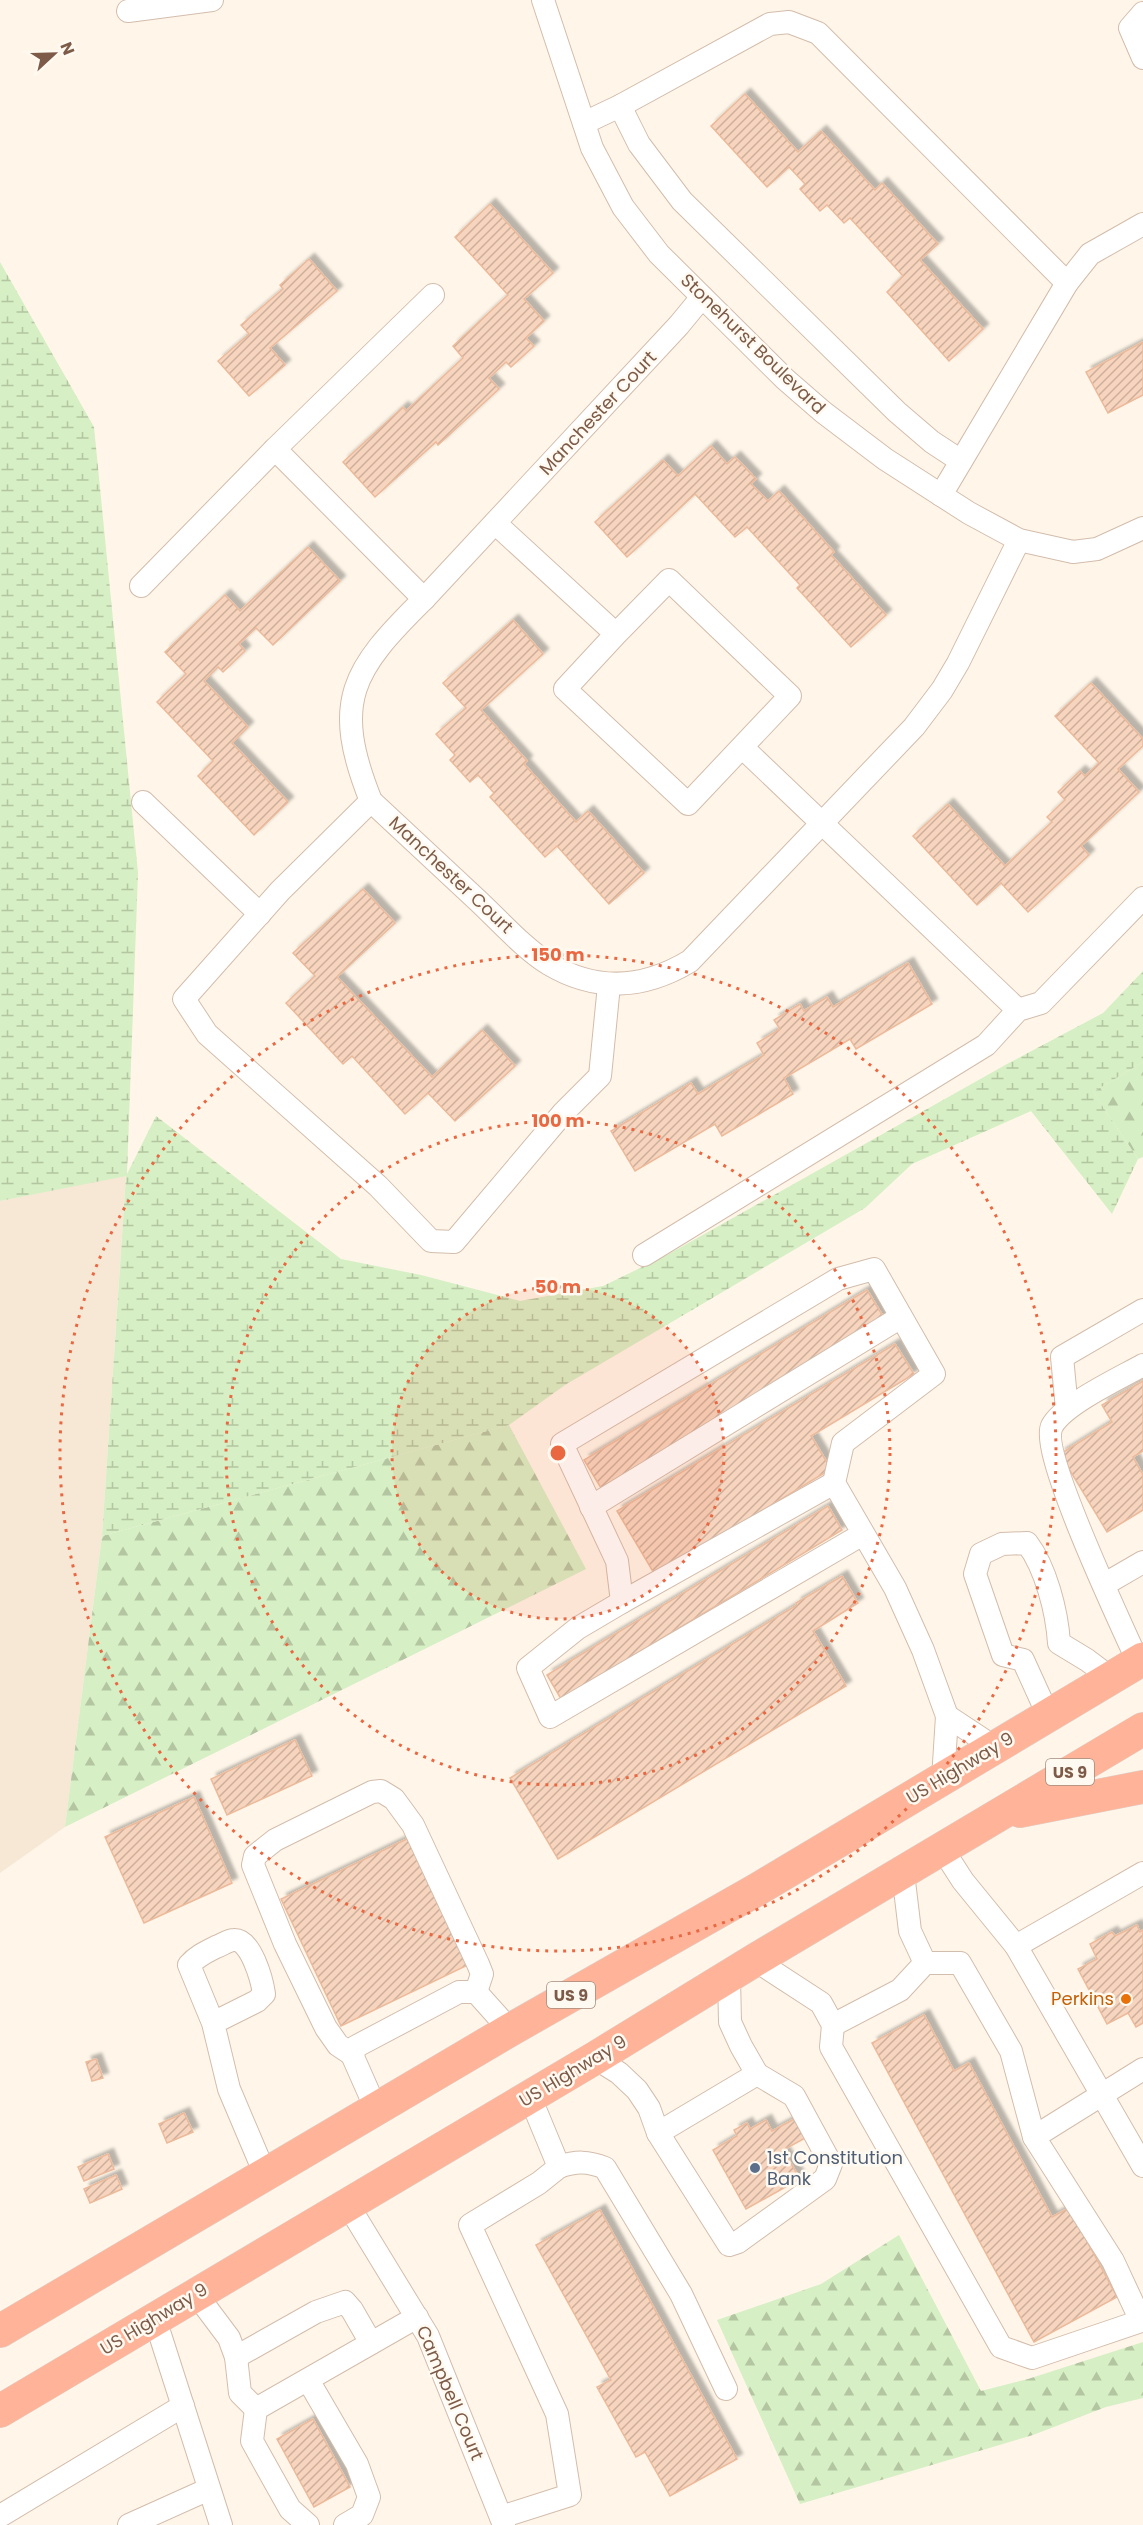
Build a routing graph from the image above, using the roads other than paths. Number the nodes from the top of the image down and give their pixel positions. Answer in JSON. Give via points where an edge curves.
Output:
{"nodes":[{"id":1,"x":212,"y":0,"type":"edge"},
{"id":2,"x":543,"y":0,"type":"edge"},
{"id":3,"x":128,"y":11,"type":"dead end"},
{"id":4,"x":1143,"y":13,"type":"edge"},
{"id":5,"x":1143,"y":58,"type":"edge"},
{"id":6,"x":620,"y":106,"type":"junction"},
{"id":7,"x":584,"y":123,"type":"junction"},
{"id":8,"x":1143,"y":224,"type":"edge"},
{"id":9,"x":1067,"y":283,"type":"junction"},
{"id":10,"x":433,"y":295,"type":"dead end"},
{"id":11,"x":702,"y":297,"type":"junction"},
{"id":12,"x":275,"y":449,"type":"junction"},
{"id":13,"x":961,"y":461,"type":"junction"},
{"id":14,"x":941,"y":495,"type":"junction"},
{"id":15,"x":495,"y":523,"type":"junction"},
{"id":16,"x":1143,"y":528,"type":"edge"},
{"id":17,"x":1019,"y":540,"type":"junction"},
{"id":18,"x":141,"y":586,"type":"dead end"},
{"id":19,"x":424,"y":599,"type":"junction"},
{"id":20,"x":616,"y":633,"type":"junction"},
{"id":21,"x":742,"y":748,"type":"junction"},
{"id":22,"x":370,"y":801,"type":"junction"},
{"id":23,"x":143,"y":802,"type":"dead end"},
{"id":24,"x":823,"y":823,"type":"junction"},
{"id":25,"x":1143,"y":898,"type":"edge"},
{"id":26,"x":260,"y":914,"type":"junction"},
{"id":27,"x":609,"y":985,"type":"junction"},
{"id":28,"x":1018,"y":1010,"type":"junction"},
{"id":29,"x":644,"y":1255,"type":"dead end"},
{"id":30,"x":1143,"y":1310,"type":"edge"},
{"id":31,"x":901,"y":1317,"type":"junction"},
{"id":32,"x":1143,"y":1365,"type":"edge"},
{"id":33,"x":1062,"y":1415,"type":"junction"},
{"id":34,"x":834,"y":1483,"type":"junction"},
{"id":35,"x":591,"y":1506,"type":"junction"},
{"id":36,"x":863,"y":1534,"type":"junction"},
{"id":37,"x":1143,"y":1562,"type":"edge"},
{"id":38,"x":1105,"y":1584,"type":"junction"},
{"id":39,"x":622,"y":1602,"type":"junction"},
{"id":40,"x":1059,"y":1643,"type":"junction"},
{"id":41,"x":1023,"y":1660,"type":"junction"},
{"id":42,"x":1131,"y":1666,"type":"edge"},
{"id":43,"x":1048,"y":1715,"type":"junction"},
{"id":44,"x":947,"y":1716,"type":"junction"},
{"id":45,"x":1143,"y":1729,"type":"edge"},
{"id":46,"x":994,"y":1747,"type":"junction"},
{"id":47,"x":943,"y":1779,"type":"junction"},
{"id":48,"x":1143,"y":1787,"type":"edge"},
{"id":49,"x":998,"y":1816,"type":"junction"},
{"id":50,"x":943,"y":1850,"type":"junction"},
{"id":51,"x":903,"y":1873,"type":"junction"},
{"id":52,"x":1142,"y":1874,"type":"edge"},
{"id":53,"x":1016,"y":1946,"type":"junction"},
{"id":54,"x":925,"y":1963,"type":"junction"},
{"id":55,"x":742,"y":1968,"type":"junction"},
{"id":56,"x":477,"y":1992,"type":"junction"},
{"id":57,"x":213,"y":2023,"type":"dead end"},
{"id":58,"x":833,"y":2025,"type":"junction"},
{"id":59,"x":510,"y":2030,"type":"junction"},
{"id":60,"x":353,"y":2055,"type":"junction"},
{"id":61,"x":596,"y":2058,"type":"junction"},
{"id":62,"x":1143,"y":2068,"type":"edge"},
{"id":63,"x":757,"y":2074,"type":"junction"},
{"id":64,"x":1101,"y":2095,"type":"junction"},
{"id":65,"x":530,"y":2097,"type":"junction"},
{"id":66,"x":376,"y":2109,"type":"junction"},
{"id":67,"x":658,"y":2133,"type":"junction"},
{"id":68,"x":1034,"y":2137,"type":"junction"},
{"id":69,"x":1141,"y":2158,"type":"edge"},
{"id":70,"x":559,"y":2167,"type":"junction"},
{"id":71,"x":265,"y":2174,"type":"junction"},
{"id":72,"x":348,"y":2205,"type":"junction"},
{"id":73,"x":196,"y":2294,"type":"junction"},
{"id":74,"x":417,"y":2317,"type":"junction"},
{"id":75,"x":155,"y":2319,"type":"junction"},
{"id":76,"x":0,"y":2331,"type":"edge"},
{"id":77,"x":371,"y":2343,"type":"junction"},
{"id":78,"x":236,"y":2356,"type":"junction"},
{"id":79,"x":308,"y":2380,"type":"junction"},
{"id":80,"x":726,"y":2389,"type":"dead end"},
{"id":81,"x":183,"y":2406,"type":"junction"},
{"id":82,"x":256,"y":2409,"type":"junction"},
{"id":83,"x":0,"y":2411,"type":"edge"},
{"id":84,"x":209,"y":2489,"type":"junction"},
{"id":85,"x":0,"y":2516,"type":"edge"},
{"id":86,"x":502,"y":2521,"type":"edge"},
{"id":87,"x":129,"y":2525,"type":"edge"},
{"id":88,"x":220,"y":2525,"type":"edge"},
{"id":89,"x":308,"y":2525,"type":"edge"},
{"id":90,"x":345,"y":2525,"type":"edge"}],
"edges":[{"from":1,"to":3,"type":"street"},
{"from":2,"to":7,"type":"street","name":"Stonehurst Boulevard"},
{"from":4,"to":5,"type":"street","via":[[1130,28]]},
{"from":6,"to":7,"type":"street"},
{"from":6,"to":9,"type":"street","via":[[770,24],[789,22],[818,33]]},
{"from":6,"to":13,"type":"street","via":[[639,144],[682,201],[897,412]]},
{"from":7,"to":11,"type":"street","name":"Stonehurst Boulevard","via":[[598,164],[623,207],[659,254]]},
{"from":8,"to":9,"type":"street","via":[[1090,254]]},
{"from":9,"to":13,"type":"street"},
{"from":10,"to":12,"type":"street"},
{"from":11,"to":14,"type":"street","name":"Stonehurst Boulevard","via":[[823,412]]},
{"from":11,"to":15,"type":"street","name":"Manchester Court"},
{"from":12,"to":18,"type":"street"},
{"from":12,"to":19,"type":"street"},
{"from":13,"to":14,"type":"street"},
{"from":14,"to":17,"type":"street","name":"Stonehurst Boulevard"},
{"from":15,"to":19,"type":"street","name":"Manchester Court"},
{"from":15,"to":20,"type":"street"},
{"from":16,"to":17,"type":"street","name":"Stonehurst Boulevard","via":[[1097,549],[1072,552]]},
{"from":17,"to":24,"type":"street","name":"Manchester Court","via":[[942,690],[914,727]]},
{"from":19,"to":22,"type":"street","name":"Manchester Court","via":[[374,651],[355,691],[351,742]]},
{"from":20,"to":21,"type":"street","via":[[669,580],[790,696]]},
{"from":20,"to":21,"type":"street","via":[[565,688],[688,804]]},
{"from":21,"to":24,"type":"street"},
{"from":22,"to":26,"type":"street"},
{"from":22,"to":27,"type":"street","name":"Manchester Court","via":[[540,957],[576,978]]},
{"from":23,"to":26,"type":"street"},
{"from":24,"to":27,"type":"street","name":"Manchester Court","via":[[690,961],[672,973],[647,981]]},
{"from":24,"to":28,"type":"street"},
{"from":25,"to":28,"type":"street","via":[[1041,1004]]},
{"from":26,"to":27,"type":"street","via":[[184,999],[207,1034],[378,1186],[431,1241],[454,1242],[563,1113],[600,1076]]},
{"from":28,"to":29,"type":"street","via":[[986,1045]]},
{"from":30,"to":33,"type":"street","via":[[1062,1358]]},
{"from":31,"to":34,"type":"street","via":[[934,1374],[843,1443]]},
{"from":31,"to":35,"type":"street"},
{"from":31,"to":35,"type":"street","via":[[874,1269],[838,1279],[562,1444]]},
{"from":32,"to":33,"type":"street"},
{"from":33,"to":38,"type":"street","via":[[1051,1430],[1052,1452],[1066,1495]]},
{"from":34,"to":36,"type":"street"},
{"from":34,"to":39,"type":"street"},
{"from":35,"to":39,"type":"street","via":[[617,1561]]},
{"from":36,"to":39,"type":"street","via":[[550,1717],[528,1668],[578,1628]]},
{"from":36,"to":44,"type":"street","via":[[895,1588]]},
{"from":37,"to":38,"type":"street"},
{"from":38,"to":42,"type":"street"},
{"from":40,"to":41,"type":"street"},
{"from":40,"to":41,"type":"street","via":[[1058,1620],[1036,1556],[1027,1543],[1002,1544],[981,1554],[975,1574],[1003,1655]]},
{"from":40,"to":42,"type":"street","via":[[1087,1660]]},
{"from":41,"to":43,"type":"street"},
{"from":42,"to":43,"type":"highway","name":"US Highway 9","number":"US 9"},
{"from":43,"to":46,"type":"highway","name":"US Highway 9","number":"US 9"},
{"from":44,"to":46,"type":"street"},
{"from":44,"to":47,"type":"street"},
{"from":45,"to":49,"type":"highway","name":"US Highway 9","number":"US 9"},
{"from":46,"to":47,"type":"highway","name":"US Highway 9","number":"US 9"},
{"from":47,"to":59,"type":"highway","name":"US Highway 9","number":"US 9"},
{"from":48,"to":49,"type":"highway"},
{"from":49,"to":50,"type":"highway","name":"US Highway 9","number":"US 9"},
{"from":50,"to":51,"type":"highway","name":"US Highway 9","number":"US 9"},
{"from":50,"to":53,"type":"street"},
{"from":51,"to":54,"type":"street","via":[[910,1931]]},
{"from":51,"to":55,"type":"highway","name":"US Highway 9","number":"US 9"},
{"from":52,"to":53,"type":"street"},
{"from":53,"to":64,"type":"street"},
{"from":54,"to":58,"type":"street","via":[[900,1990]]},
{"from":54,"to":68,"type":"street","via":[[960,1963],[1011,2051]]},
{"from":55,"to":58,"type":"street","via":[[821,2003]]},
{"from":55,"to":61,"type":"highway","name":"US Highway 9","number":"US 9"},
{"from":55,"to":63,"type":"street","via":[[730,2022]]},
{"from":56,"to":59,"type":"street"},
{"from":56,"to":60,"type":"street","via":[[459,1992],[356,2048]]},
{"from":56,"to":60,"type":"street","via":[[482,1974],[478,1964],[413,1825],[394,1799],[381,1791],[372,1792],[275,1840],[255,1856],[253,1865],[290,1955],[326,2028],[338,2045]]},
{"from":57,"to":71,"type":"street","via":[[228,2089]]},
{"from":58,"to":68,"type":"street","via":[[831,2047],[1001,2347],[1032,2358],[1141,2321],[1113,2261]]},
{"from":59,"to":66,"type":"highway","name":"US Highway 9","number":"US 9"},
{"from":60,"to":66,"type":"street"},
{"from":61,"to":65,"type":"highway","name":"US Highway 9","number":"US 9"},
{"from":61,"to":67,"type":"street","via":[[637,2090]]},
{"from":62,"to":64,"type":"street"},
{"from":63,"to":67,"type":"street"},
{"from":63,"to":67,"type":"street","via":[[794,2096],[831,2164],[825,2180],[738,2242],[729,2245]]},
{"from":64,"to":68,"type":"street"},
{"from":64,"to":69,"type":"street"},
{"from":65,"to":70,"type":"street"},
{"from":65,"to":72,"type":"highway","name":"US Highway 9","number":"US 9"},
{"from":66,"to":71,"type":"highway","name":"US Highway 9","number":"US 9"},
{"from":70,"to":80,"type":"street","via":[[589,2162],[605,2168],[681,2294]]},
{"from":70,"to":86,"type":"street","via":[[471,2225],[557,2414],[570,2495]]},
{"from":71,"to":76,"type":"highway","name":"US Highway 9","number":"US 9"},
{"from":72,"to":73,"type":"highway","name":"US Highway 9","number":"US 9"},
{"from":72,"to":74,"type":"street","name":"Campbell Court"},
{"from":73,"to":75,"type":"highway","name":"US Highway 9","number":"US 9"},
{"from":73,"to":78,"type":"street","via":[[228,2338]]},
{"from":74,"to":77,"type":"street"},
{"from":74,"to":86,"type":"street","name":"Campbell Court"},
{"from":75,"to":81,"type":"street"},
{"from":75,"to":83,"type":"highway","name":"US Highway 9","number":"US 9"},
{"from":77,"to":78,"type":"street","via":[[345,2302],[316,2312]]},
{"from":77,"to":79,"type":"street"},
{"from":78,"to":82,"type":"street","via":[[240,2393]]},
{"from":79,"to":82,"type":"street"},
{"from":79,"to":90,"type":"street","via":[[357,2464],[369,2497],[362,2515]]},
{"from":81,"to":84,"type":"street"},
{"from":81,"to":85,"type":"street"},
{"from":82,"to":89,"type":"street","via":[[252,2441],[290,2509]]},
{"from":84,"to":87,"type":"street"},
{"from":84,"to":88,"type":"street"}]}
